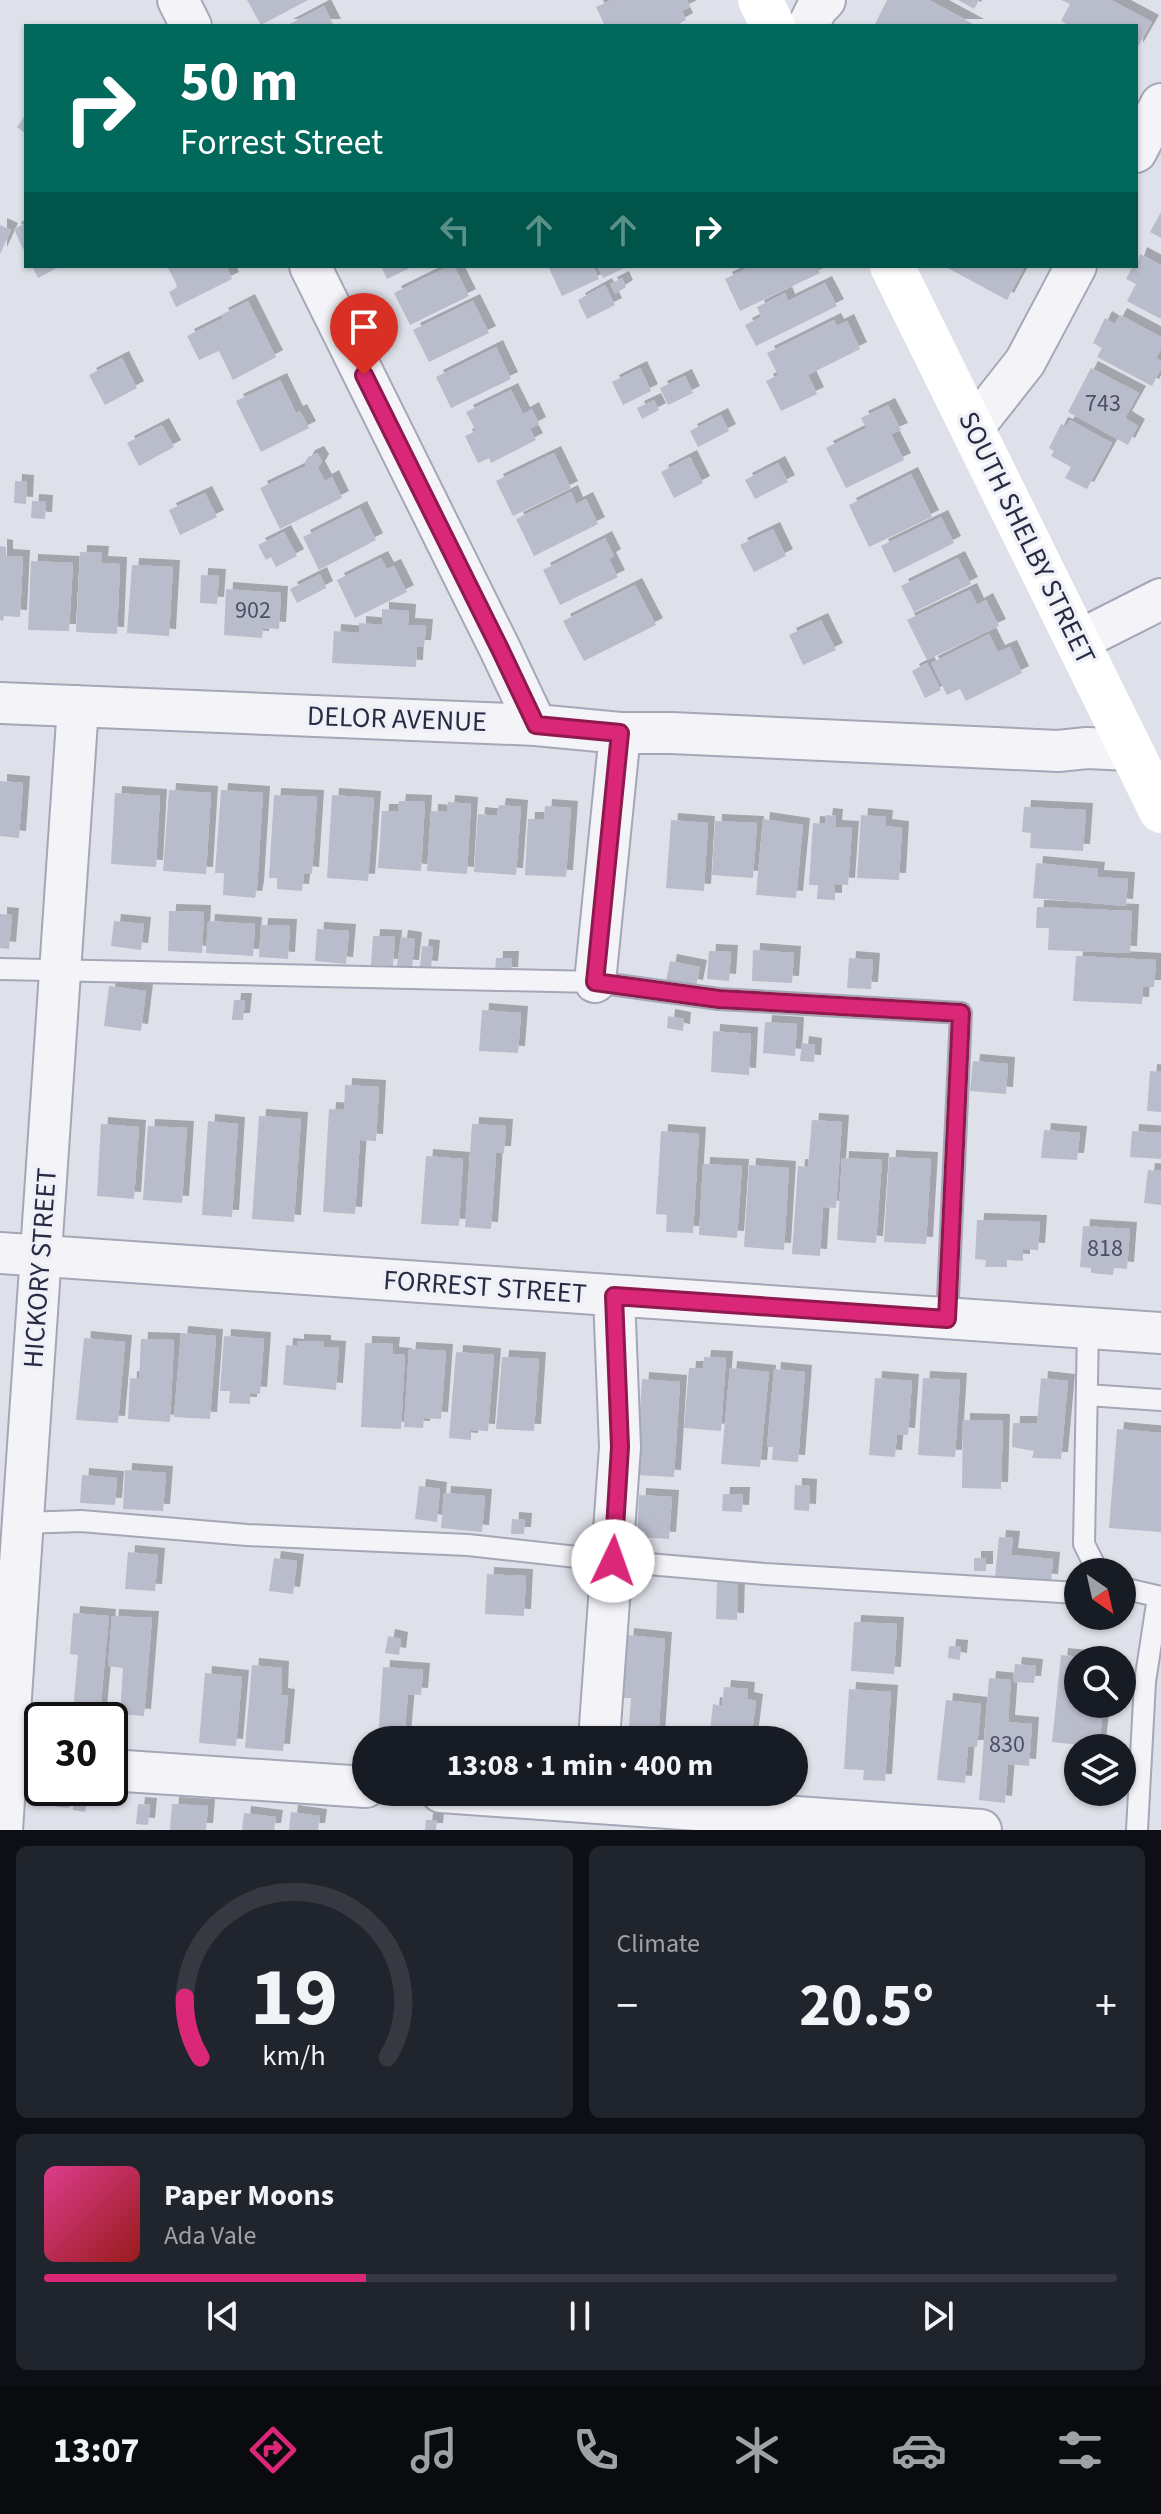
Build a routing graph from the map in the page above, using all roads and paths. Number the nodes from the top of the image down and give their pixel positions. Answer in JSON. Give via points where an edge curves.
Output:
{"nodes":[{"id":1,"x":178,"y":0,"type":"edge"},
{"id":2,"x":760,"y":0,"type":"edge"},
{"id":3,"x":825,"y":0,"type":"edge"},
{"id":4,"x":190,"y":24,"type":"edge"},
{"id":5,"x":772,"y":24,"type":"edge"},
{"id":6,"x":809,"y":24,"type":"edge"},
{"id":7,"x":1161,"y":104,"type":"edge"},
{"id":8,"x":1138,"y":148,"type":"edge"},
{"id":9,"x":311,"y":268,"type":"edge"},
{"id":10,"x":893,"y":268,"type":"edge"},
{"id":11,"x":1075,"y":268,"type":"edge"},
{"id":12,"x":973,"y":428,"type":"junction"},
{"id":13,"x":1161,"y":599,"type":"edge"},
{"id":14,"x":1078,"y":641,"type":"junction"},
{"id":15,"x":0,"y":703,"type":"edge"},
{"id":16,"x":78,"y":706,"type":"junction"},
{"id":17,"x":536,"y":725,"type":"junction"},
{"id":18,"x":620,"y":733,"type":"junction"},
{"id":19,"x":1130,"y":750,"type":"junction"},
{"id":20,"x":1161,"y":811,"type":"edge"},
{"id":21,"x":0,"y":969,"type":"edge"},
{"id":22,"x":60,"y":972,"type":"junction"},
{"id":23,"x":595,"y":982,"type":"junction"},
{"id":24,"x":0,"y":1253,"type":"edge"},
{"id":25,"x":41,"y":1256,"type":"junction"},
{"id":26,"x":614,"y":1296,"type":"junction"},
{"id":27,"x":947,"y":1319,"type":"junction"},
{"id":28,"x":1088,"y":1328,"type":"junction"},
{"id":29,"x":1161,"y":1333,"type":"edge"},
{"id":30,"x":1087,"y":1395,"type":"junction"},
{"id":31,"x":1161,"y":1400,"type":"edge"},
{"id":32,"x":12,"y":1522,"type":"edge"},
{"id":33,"x":1091,"y":1558,"type":"edge"},
{"id":34,"x":613,"y":1561,"type":"junction"},
{"id":35,"x":1136,"y":1591,"type":"edge"},
{"id":36,"x":1064,"y":1592,"type":"edge"},
{"id":37,"x":1160,"y":1597,"type":"edge"},
{"id":38,"x":600,"y":1726,"type":"edge"},
{"id":39,"x":24,"y":1764,"type":"edge"},
{"id":40,"x":128,"y":1771,"type":"edge"},
{"id":41,"x":352,"y":1786,"type":"edge"},
{"id":42,"x":678,"y":1806,"type":"edge"},
{"id":43,"x":873,"y":1827,"type":"edge"},
{"id":44,"x":2,"y":1830,"type":"edge"},
{"id":45,"x":981,"y":1830,"type":"edge"},
{"id":46,"x":1137,"y":1830,"type":"edge"}],
"edges":[{"from":1,"to":4,"type":"street"},
{"from":2,"to":5,"type":"main road"},
{"from":3,"to":6,"type":"street"},
{"from":7,"to":8,"type":"street"},
{"from":9,"to":17,"type":"street"},
{"from":10,"to":12,"type":"main road","name":"SOUTH SHELBY STREET"},
{"from":11,"to":12,"type":"street","via":[[1025,362]]},
{"from":12,"to":14,"type":"main road","name":"SOUTH SHELBY STREET"},
{"from":13,"to":14,"type":"street"},
{"from":14,"to":19,"type":"main road","name":"SOUTH SHELBY STREET"},
{"from":15,"to":16,"type":"street","name":"DELOR AVENUE"},
{"from":16,"to":17,"type":"street","name":"DELOR AVENUE"},
{"from":16,"to":22,"type":"street","name":"HICKORY STREET"},
{"from":17,"to":18,"type":"street","name":"DELOR AVENUE"},
{"from":18,"to":19,"type":"street","name":"DELOR AVENUE"},
{"from":18,"to":23,"type":"street"},
{"from":19,"to":20,"type":"main road","name":"SOUTH SHELBY STREET"},
{"from":21,"to":22,"type":"lane"},
{"from":22,"to":23,"type":"lane"},
{"from":22,"to":25,"type":"street","name":"HICKORY STREET"},
{"from":23,"to":27,"type":"lane","via":[[719,999],[961,1013]]},
{"from":24,"to":25,"type":"street","name":"FORREST STREET"},
{"from":25,"to":26,"type":"street","name":"FORREST STREET"},
{"from":25,"to":32,"type":"street","name":"HICKORY STREET"},
{"from":26,"to":27,"type":"street","name":"FORREST STREET"},
{"from":26,"to":34,"type":"street","via":[[620,1447]]},
{"from":27,"to":28,"type":"street","name":"FORREST STREET"},
{"from":28,"to":29,"type":"street","name":"FORREST STREET"},
{"from":28,"to":30,"type":"lane"},
{"from":30,"to":31,"type":"lane"},
{"from":30,"to":33,"type":"lane","via":[[1084,1544]]},
{"from":32,"to":34,"type":"lane","via":[[81,1521],[468,1545]]},
{"from":32,"to":39,"type":"street","name":"HICKORY STREET"},
{"from":34,"to":36,"type":"lane"},
{"from":34,"to":38,"type":"street"},
{"from":35,"to":37,"type":"lane"},
{"from":37,"to":46,"type":"lane","via":[[1145,1682]]},
{"from":39,"to":44,"type":"street","name":"HICKORY STREET"},
{"from":40,"to":41,"type":"street"},
{"from":42,"to":43,"type":"street"},
{"from":43,"to":45,"type":"street"}]}
